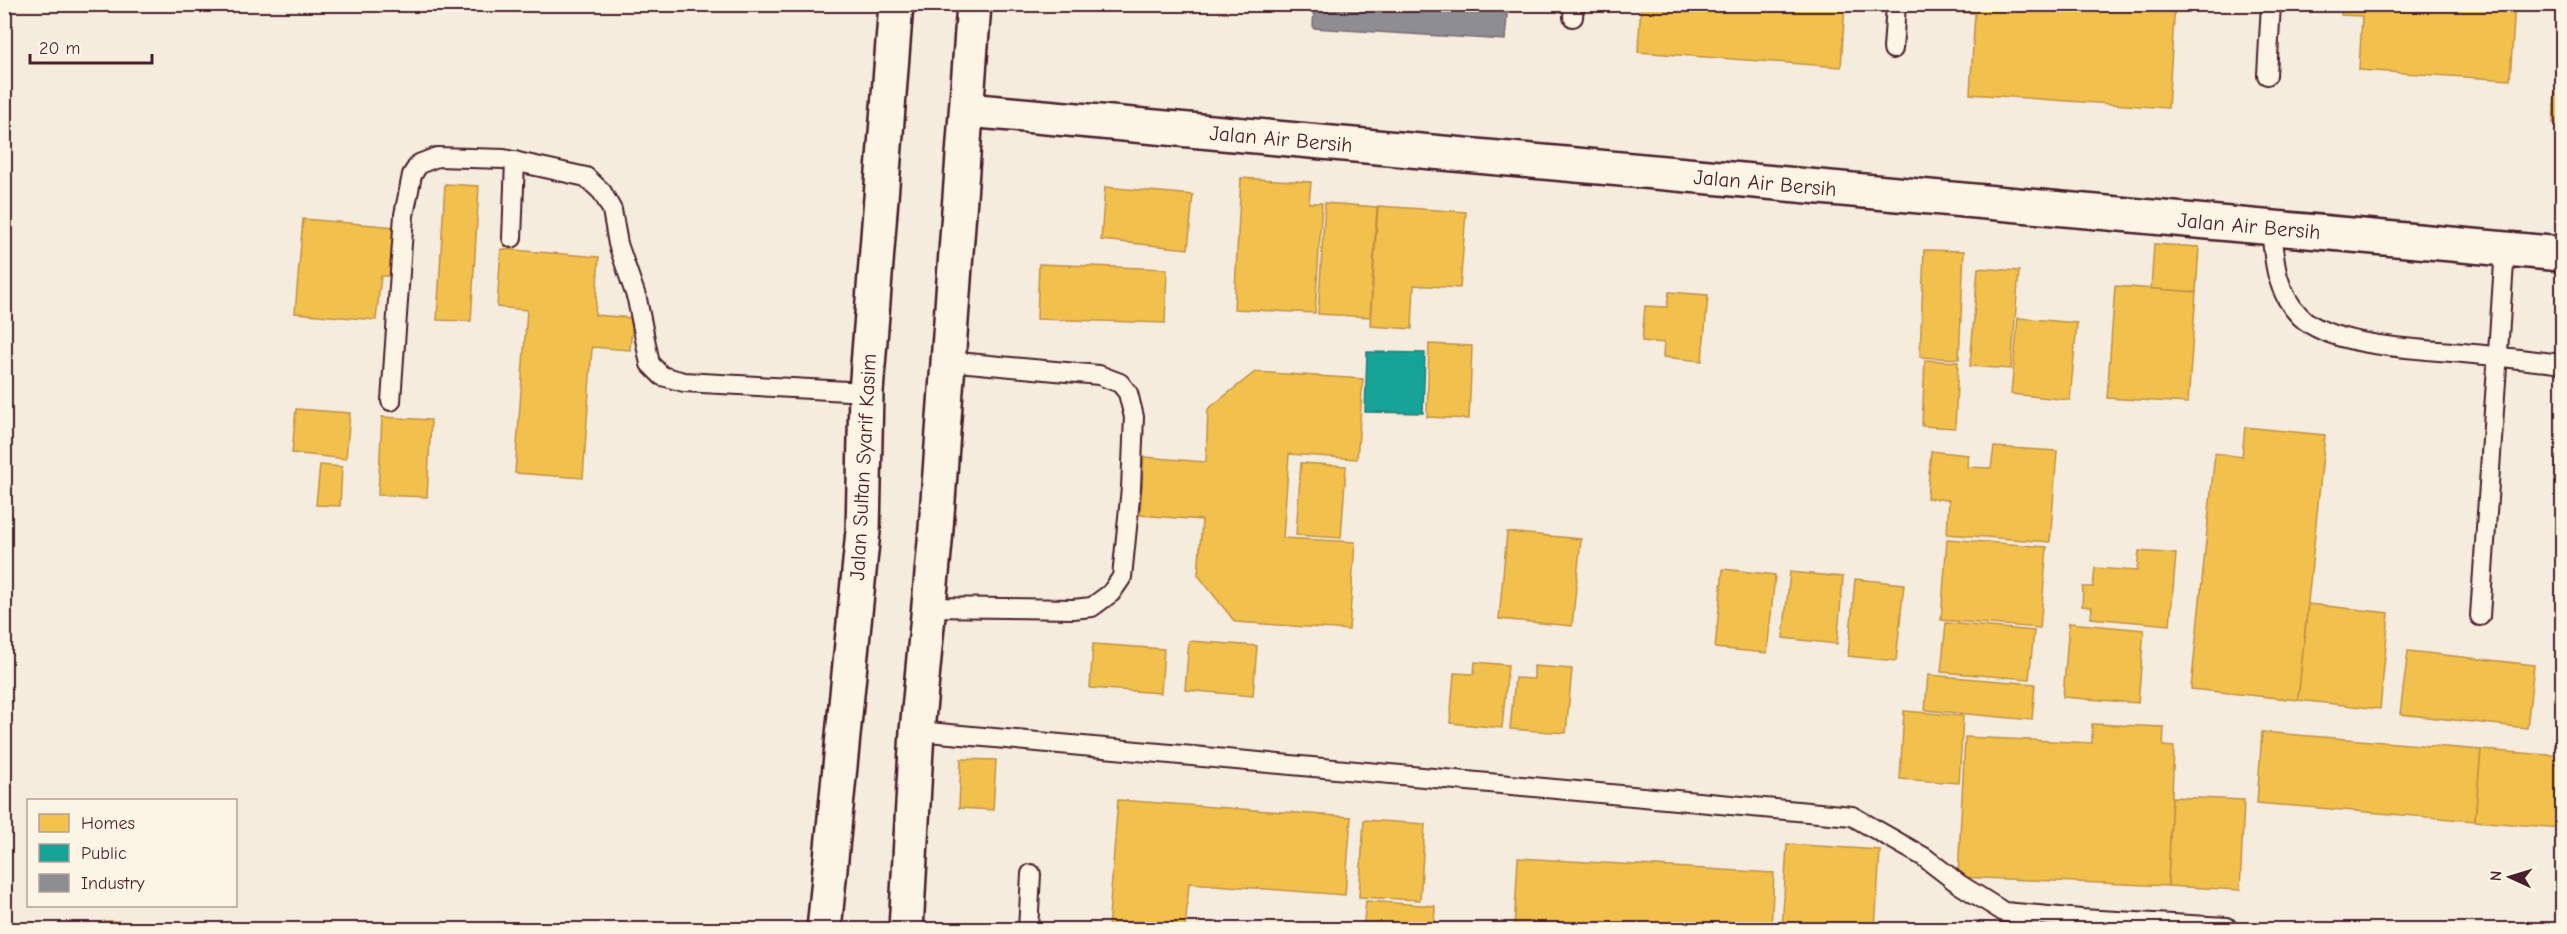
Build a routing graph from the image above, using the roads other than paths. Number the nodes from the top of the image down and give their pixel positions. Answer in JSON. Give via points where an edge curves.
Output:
{"nodes":[{"id":1,"x":896,"y":4,"type":"edge"},
{"id":2,"x":974,"y":4,"type":"edge"},
{"id":3,"x":1896,"y":4,"type":"edge"},
{"id":4,"x":2271,"y":4,"type":"edge"},
{"id":5,"x":1893,"y":49,"type":"dead end"},
{"id":6,"x":2267,"y":75,"type":"dead end"},
{"id":7,"x":967,"y":110,"type":"junction"},
{"id":8,"x":515,"y":162,"type":"junction"},
{"id":9,"x":2271,"y":228,"type":"junction"},
{"id":10,"x":512,"y":238,"type":"dead end"},
{"id":11,"x":2505,"y":249,"type":"junction"},
{"id":12,"x":2562,"y":254,"type":"edge"},
{"id":13,"x":2498,"y":356,"type":"junction"},
{"id":14,"x":947,"y":361,"type":"junction"},
{"id":15,"x":2562,"y":364,"type":"edge"},
{"id":16,"x":866,"y":392,"type":"junction"},
{"id":17,"x":391,"y":401,"type":"dead end"},
{"id":18,"x":928,"y":607,"type":"junction"},
{"id":19,"x":2480,"y":616,"type":"dead end"},
{"id":20,"x":918,"y":731,"type":"junction"},
{"id":21,"x":1031,"y":874,"type":"dead end"},
{"id":22,"x":2227,"y":927,"type":"dead end"},
{"id":23,"x":824,"y":930,"type":"edge"},
{"id":24,"x":906,"y":930,"type":"edge"},
{"id":25,"x":1028,"y":930,"type":"edge"}],
"edges":[{"from":1,"to":16,"type":"street","name":"Jalan Sultan Syarif Kasim"},
{"from":2,"to":7,"type":"street"},
{"from":3,"to":5,"type":"lane"},
{"from":4,"to":6,"type":"lane"},
{"from":7,"to":9,"type":"street","name":"Jalan Air Bersih"},
{"from":7,"to":14,"type":"street"},
{"from":8,"to":10,"type":"lane"},
{"from":8,"to":16,"type":"lane","via":[[586,177],[602,192],[612,210],[618,244],[638,299],[650,364],[662,376],[684,382]]},
{"from":8,"to":17,"type":"lane","via":[[437,157],[419,164],[412,175],[404,216]]},
{"from":9,"to":11,"type":"street","name":"Jalan Air Bersih"},
{"from":9,"to":13,"type":"lane","via":[[2281,290],[2301,318],[2329,333],[2370,344]]},
{"from":11,"to":12,"type":"street","name":"Jalan Air Bersih"},
{"from":11,"to":13,"type":"lane"},
{"from":13,"to":15,"type":"lane"},
{"from":13,"to":19,"type":"lane"},
{"from":14,"to":18,"type":"street"},
{"from":14,"to":18,"type":"lane","via":[[1099,375],[1120,383],[1128,393],[1134,417],[1131,488],[1122,577],[1111,593],[1092,607]]},
{"from":16,"to":23,"type":"street","name":"Jalan Sultan Syarif Kasim","via":[[863,531]]},
{"from":18,"to":20,"type":"street"},
{"from":20,"to":22,"type":"lane","via":[[1852,816],[1924,857],[2004,912]]},
{"from":20,"to":24,"type":"street"},
{"from":21,"to":25,"type":"lane"}]}
